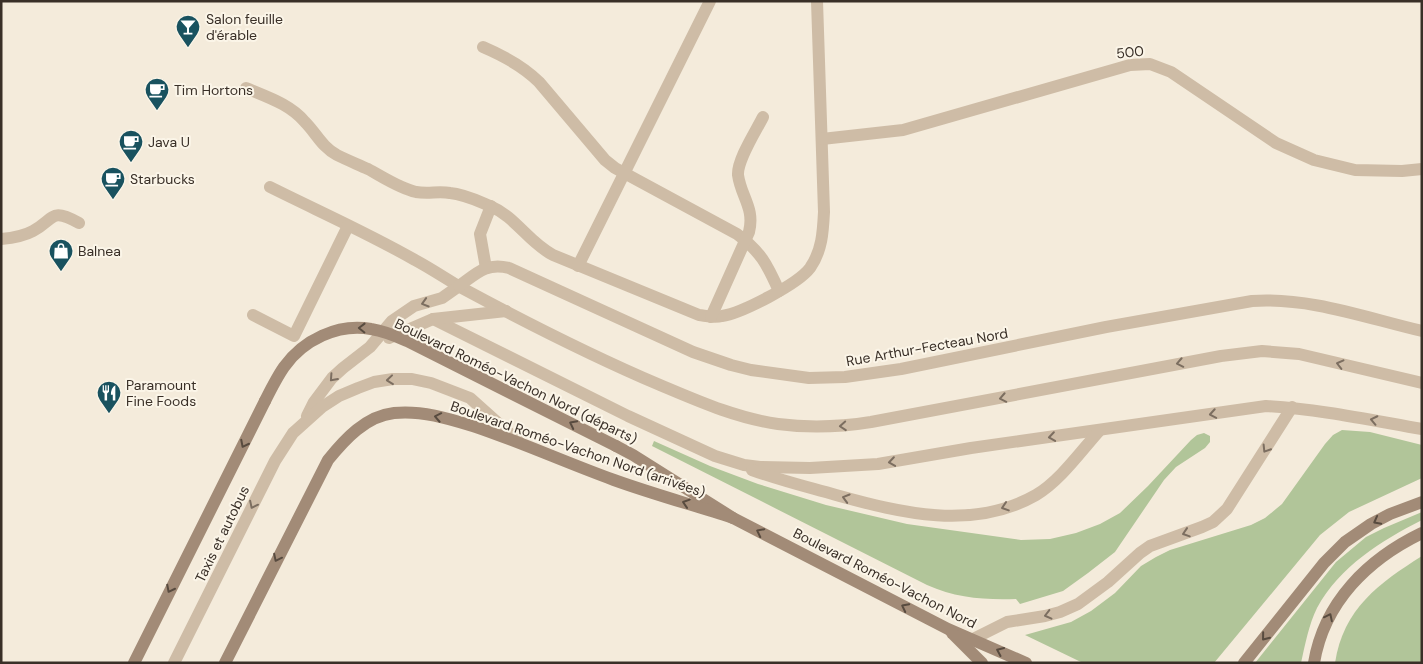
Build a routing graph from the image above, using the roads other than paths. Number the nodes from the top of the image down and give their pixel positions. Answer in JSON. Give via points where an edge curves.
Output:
{"nodes":[{"id":1,"x":710,"y":1,"type":"edge"},
{"id":2,"x":817,"y":1,"type":"edge"},
{"id":3,"x":483,"y":47,"type":"dead end"},
{"id":4,"x":246,"y":88,"type":"dead end"},
{"id":5,"x":763,"y":117,"type":"dead end"},
{"id":6,"x":822,"y":139,"type":"junction"},
{"id":7,"x":1422,"y":169,"type":"edge"},
{"id":8,"x":625,"y":174,"type":"junction"},
{"id":9,"x":270,"y":187,"type":"dead end"},
{"id":10,"x":491,"y":206,"type":"junction"},
{"id":11,"x":79,"y":223,"type":"dead end"},
{"id":12,"x":348,"y":226,"type":"junction"},
{"id":13,"x":1,"y":239,"type":"edge"},
{"id":14,"x":745,"y":240,"type":"junction"},
{"id":15,"x":578,"y":266,"type":"junction"},
{"id":16,"x":486,"y":268,"type":"junction"},
{"id":17,"x":459,"y":286,"type":"junction"},
{"id":18,"x":779,"y":291,"type":"junction"},
{"id":19,"x":506,"y":311,"type":"junction"},
{"id":20,"x":253,"y":315,"type":"dead end"},
{"id":21,"x":711,"y":318,"type":"junction"},
{"id":22,"x":433,"y":319,"type":"junction"},
{"id":23,"x":1422,"y":331,"type":"edge"},
{"id":24,"x":370,"y":346,"type":"junction"},
{"id":25,"x":1422,"y":383,"type":"edge"},
{"id":26,"x":1292,"y":408,"type":"junction"},
{"id":27,"x":303,"y":422,"type":"junction"},
{"id":28,"x":1422,"y":429,"type":"edge"},
{"id":29,"x":1100,"y":430,"type":"junction"},
{"id":30,"x":518,"y":441,"type":"junction"},
{"id":31,"x":716,"y":456,"type":"junction"},
{"id":32,"x":1422,"y":502,"type":"edge"},
{"id":33,"x":733,"y":518,"type":"junction"},
{"id":34,"x":1422,"y":533,"type":"edge"},
{"id":35,"x":948,"y":629,"type":"junction"},
{"id":36,"x":973,"y":639,"type":"junction"},
{"id":37,"x":134,"y":663,"type":"edge"},
{"id":38,"x":174,"y":663,"type":"edge"},
{"id":39,"x":225,"y":663,"type":"edge"},
{"id":40,"x":982,"y":663,"type":"edge"},
{"id":41,"x":1026,"y":663,"type":"edge"},
{"id":42,"x":1244,"y":663,"type":"edge"},
{"id":43,"x":1314,"y":663,"type":"edge"}],
"edges":[{"from":1,"to":8,"type":"street"},
{"from":2,"to":6,"type":"street"},
{"from":3,"to":8,"type":"street","via":[[530,73],[605,160]]},
{"from":4,"to":10,"type":"street","via":[[292,110],[336,154],[409,190],[451,193]]},
{"from":5,"to":14,"type":"street","via":[[738,173],[751,214]]},
{"from":6,"to":7,"type":"street","name":"500","via":[[903,130],[1106,71],[1142,64],[1171,72],[1276,143],[1314,160],[1355,170]]},
{"from":6,"to":18,"type":"street","via":[[823,232],[819,250],[809,269]]},
{"from":8,"to":14,"type":"street"},
{"from":8,"to":15,"type":"street"},
{"from":9,"to":12,"type":"street"},
{"from":10,"to":15,"type":"street","via":[[513,220],[541,249]]},
{"from":10,"to":16,"type":"street","via":[[480,234]]},
{"from":11,"to":13,"type":"street","via":[[67,216],[54,216],[34,230]]},
{"from":12,"to":17,"type":"street"},
{"from":12,"to":20,"type":"street","via":[[294,336]]},
{"from":14,"to":18,"type":"street","via":[[760,254]]},
{"from":14,"to":21,"type":"street"},
{"from":15,"to":21,"type":"street"},
{"from":16,"to":17,"type":"street"},
{"from":16,"to":23,"type":"street","name":"Rue Arthur-Fecteau Nord","via":[[509,268],[712,359],[770,374],[803,378],[845,378],[901,369],[1252,301],[1309,304]]},
{"from":17,"to":19,"type":"street"},
{"from":17,"to":24,"type":"street","one_way":true,"via":[[442,298],[403,312]]},
{"from":18,"to":21,"type":"street","via":[[736,312]]},
{"from":19,"to":22,"type":"street"},
{"from":25,"to":19,"type":"street","one_way":true,"via":[[1299,354],[1262,351],[1191,361],[900,418],[854,425],[804,426],[755,419],[711,406],[632,373]]},
{"from":22,"to":24,"type":"street"},
{"from":22,"to":31,"type":"street"},
{"from":24,"to":27,"type":"street","name":"Taxis et autobus","one_way":true,"via":[[332,378]]},
{"from":28,"to":26,"type":"street","one_way":true},
{"from":26,"to":29,"type":"street","one_way":true,"via":[[1266,406]]},
{"from":26,"to":36,"type":"street","one_way":true,"via":[[1227,509],[1213,522],[1150,546],[1078,604],[1045,616],[1007,622]]},
{"from":30,"to":27,"type":"street","name":"Taxis et autobus","one_way":true,"via":[[470,398],[412,379],[374,382],[358,388],[339,396]]},
{"from":27,"to":38,"type":"street","name":"Taxis et autobus","one_way":true,"via":[[275,461]]},
{"from":29,"to":31,"type":"street","one_way":true,"via":[[856,466],[760,467]]},
{"from":29,"to":31,"type":"street","one_way":true,"via":[[1049,486],[1035,496],[993,511],[953,517],[872,505],[771,477]]},
{"from":33,"to":30,"type":"street","name":"Boulevard Roméo-Vachon Nord (arrivées)","one_way":true,"via":[[614,480]]},
{"from":30,"to":39,"type":"street","name":"Boulevard Roméo-Vachon Nord (arrivées)","one_way":true,"via":[[450,419],[410,412],[378,417],[349,436],[319,476]]},
{"from":32,"to":42,"type":"street","one_way":true,"via":[[1390,514],[1345,542],[1324,563]]},
{"from":35,"to":33,"type":"street","name":"Boulevard Roméo-Vachon Nord","one_way":true},
{"from":33,"to":37,"type":"street","name":"Boulevard Roméo-Vachon Nord (départs)","one_way":true,"bridge":true,"via":[[633,455],[391,334],[371,329],[337,330],[307,344],[294,355],[276,380]]},
{"from":43,"to":34,"type":"street","one_way":true,"via":[[1329,616],[1346,590],[1370,566]]},
{"from":35,"to":36,"type":"street","name":"Boulevard Roméo-Vachon Nord"},
{"from":35,"to":40,"type":"street"},
{"from":41,"to":36,"type":"street","name":"Boulevard Roméo-Vachon Nord","one_way":true}]}
